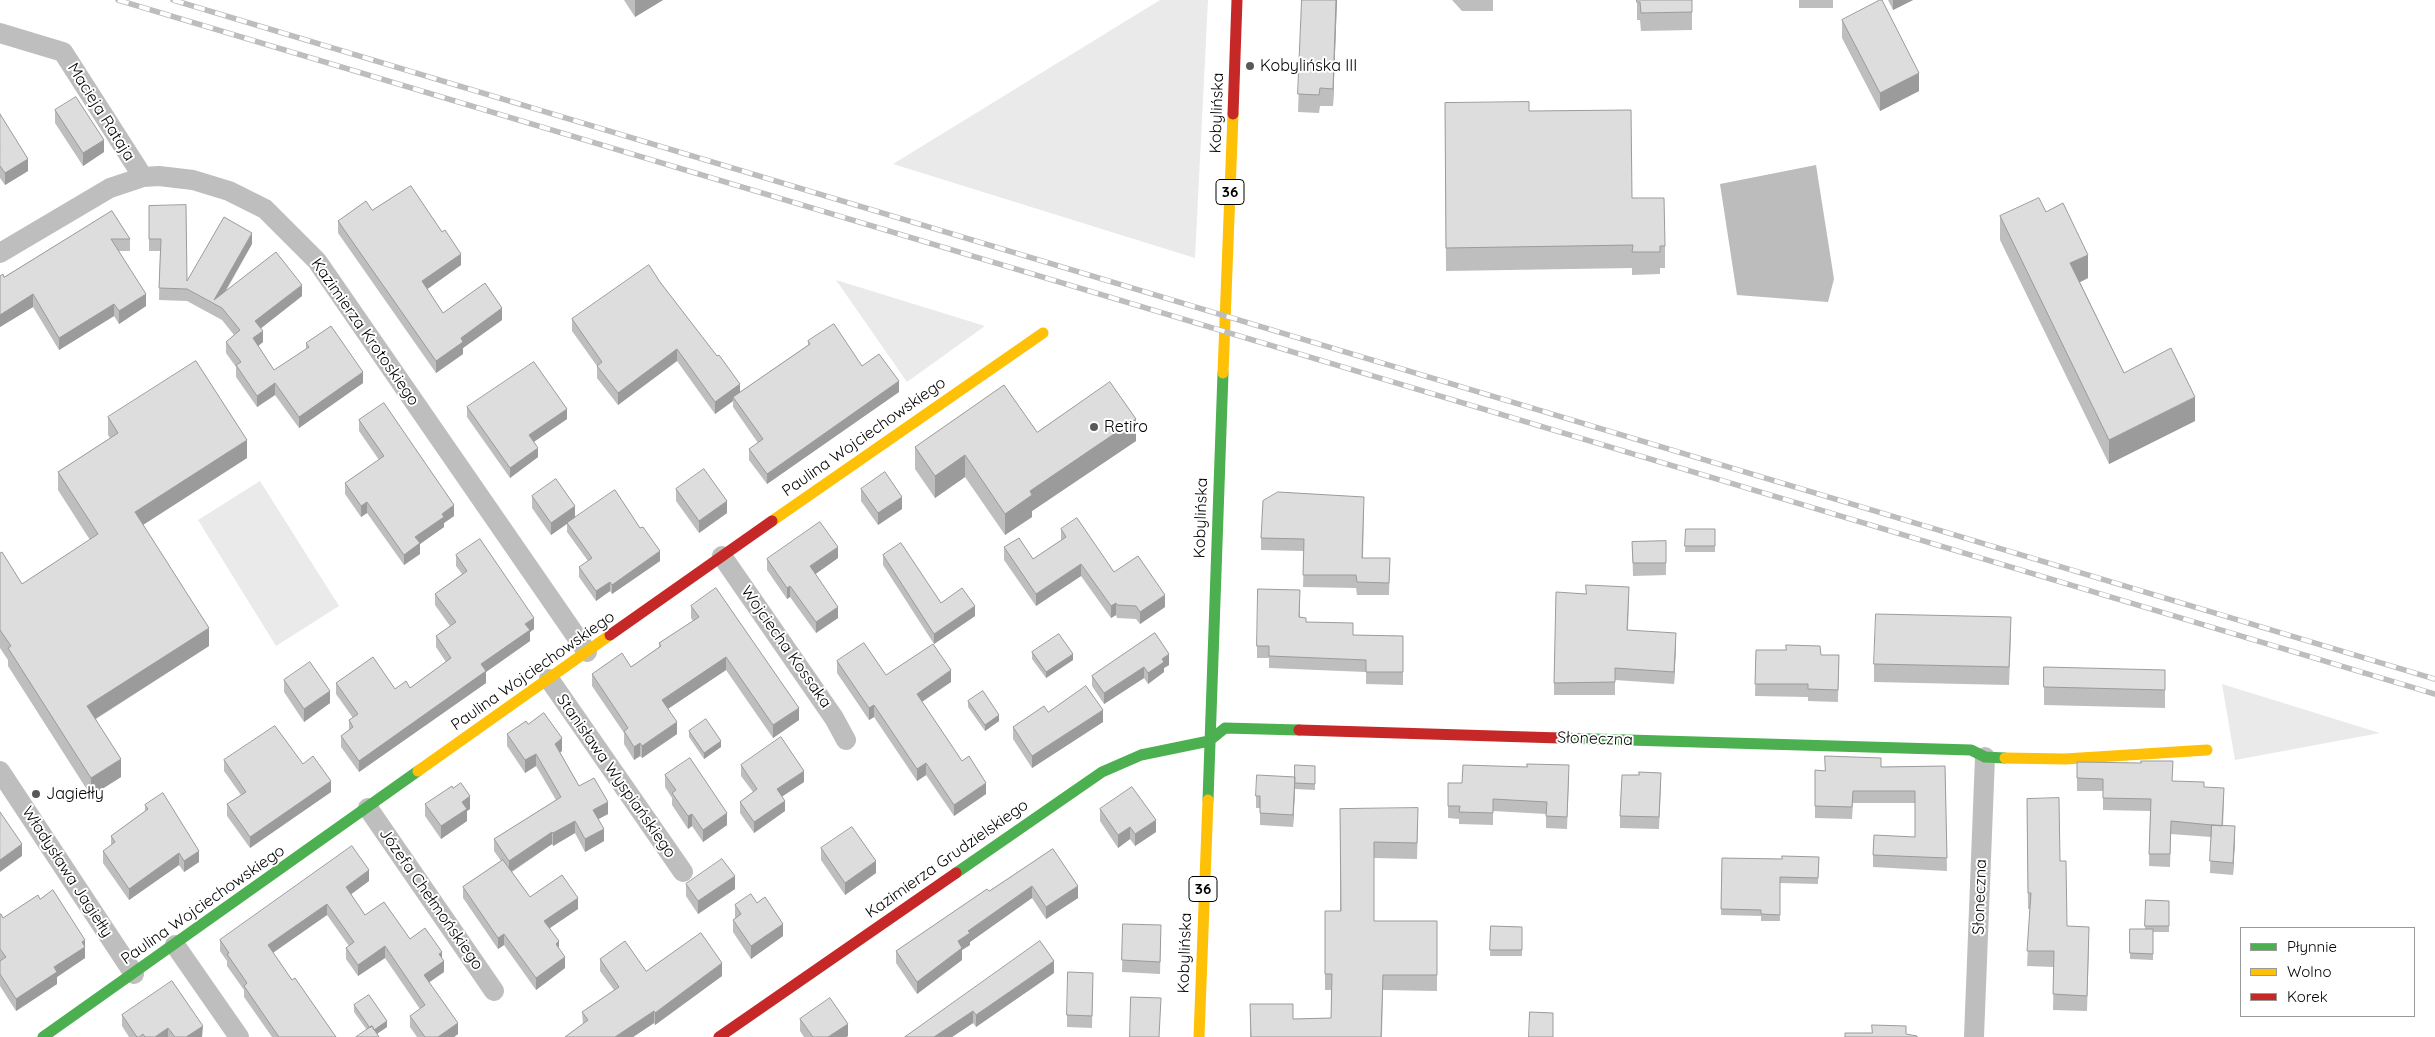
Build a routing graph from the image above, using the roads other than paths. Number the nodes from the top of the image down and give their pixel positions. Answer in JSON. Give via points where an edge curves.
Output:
{"nodes":[{"id":1,"x":1237,"y":0,"type":"edge"},
{"id":2,"x":0,"y":33,"type":"edge"},
{"id":3,"x":143,"y":178,"type":"junction"},
{"id":4,"x":0,"y":253,"type":"edge"},
{"id":5,"x":1044,"y":333,"type":"dead end"},
{"id":6,"x":722,"y":556,"type":"junction"},
{"id":7,"x":587,"y":652,"type":"junction"},
{"id":8,"x":549,"y":679,"type":"junction"},
{"id":9,"x":846,"y":740,"type":"dead end"},
{"id":10,"x":1209,"y":741,"type":"junction"},
{"id":11,"x":2207,"y":750,"type":"dead end"},
{"id":12,"x":1985,"y":757,"type":"junction"},
{"id":13,"x":0,"y":771,"type":"edge"},
{"id":14,"x":368,"y":808,"type":"junction"},
{"id":15,"x":683,"y":872,"type":"dead end"},
{"id":16,"x":175,"y":945,"type":"junction"},
{"id":17,"x":134,"y":974,"type":"junction"},
{"id":18,"x":494,"y":991,"type":"dead end"},
{"id":19,"x":43,"y":1037,"type":"edge"},
{"id":20,"x":239,"y":1037,"type":"edge"},
{"id":21,"x":719,"y":1037,"type":"edge"},
{"id":22,"x":1199,"y":1037,"type":"edge"},
{"id":23,"x":1974,"y":1037,"type":"edge"}],
"edges":[{"from":1,"to":10,"type":"street","name":"Kobylińska","number":"36"},
{"from":2,"to":3,"type":"street","name":"Macieja Rataja","via":[[63,52]]},
{"from":3,"to":4,"type":"street","name":"Kazimierza Krotoskiego","via":[[110,188]]},
{"from":3,"to":7,"type":"street","name":"Kazimierza Krotoskiego","via":[[159,176],[193,180],[229,191],[264,209],[317,261]]},
{"from":5,"to":6,"type":"street","name":"Paulina Wojciechowskiego"},
{"from":6,"to":7,"type":"street","name":"Paulina Wojciechowskiego"},
{"from":6,"to":9,"type":"street","name":"Wojciecha Kossaka"},
{"from":7,"to":8,"type":"street","name":"Paulina Wojciechowskiego"},
{"from":8,"to":14,"type":"street","name":"Paulina Wojciechowskiego"},
{"from":8,"to":15,"type":"street","name":"Stanisława Wyspiańskiego"},
{"from":10,"to":12,"type":"street","name":"Słoneczna","via":[[1225,728],[1971,750]]},
{"from":10,"to":21,"type":"street","name":"Kazimierza Grudzielskiego","via":[[1141,755],[1102,772]]},
{"from":10,"to":22,"type":"street","name":"Kobylińska","number":"36"},
{"from":11,"to":12,"type":"street","name":"Słoneczna","via":[[2065,759]]},
{"from":12,"to":23,"type":"street","name":"Słoneczna"},
{"from":13,"to":17,"type":"street","name":"Władysława Jagiełły"},
{"from":14,"to":16,"type":"street","name":"Paulina Wojciechowskiego"},
{"from":14,"to":18,"type":"street","name":"Józefa Chełmońskiego"},
{"from":16,"to":17,"type":"street","name":"Paulina Wojciechowskiego"},
{"from":16,"to":20,"type":"street"},
{"from":17,"to":19,"type":"street","name":"Paulina Wojciechowskiego"}]}
